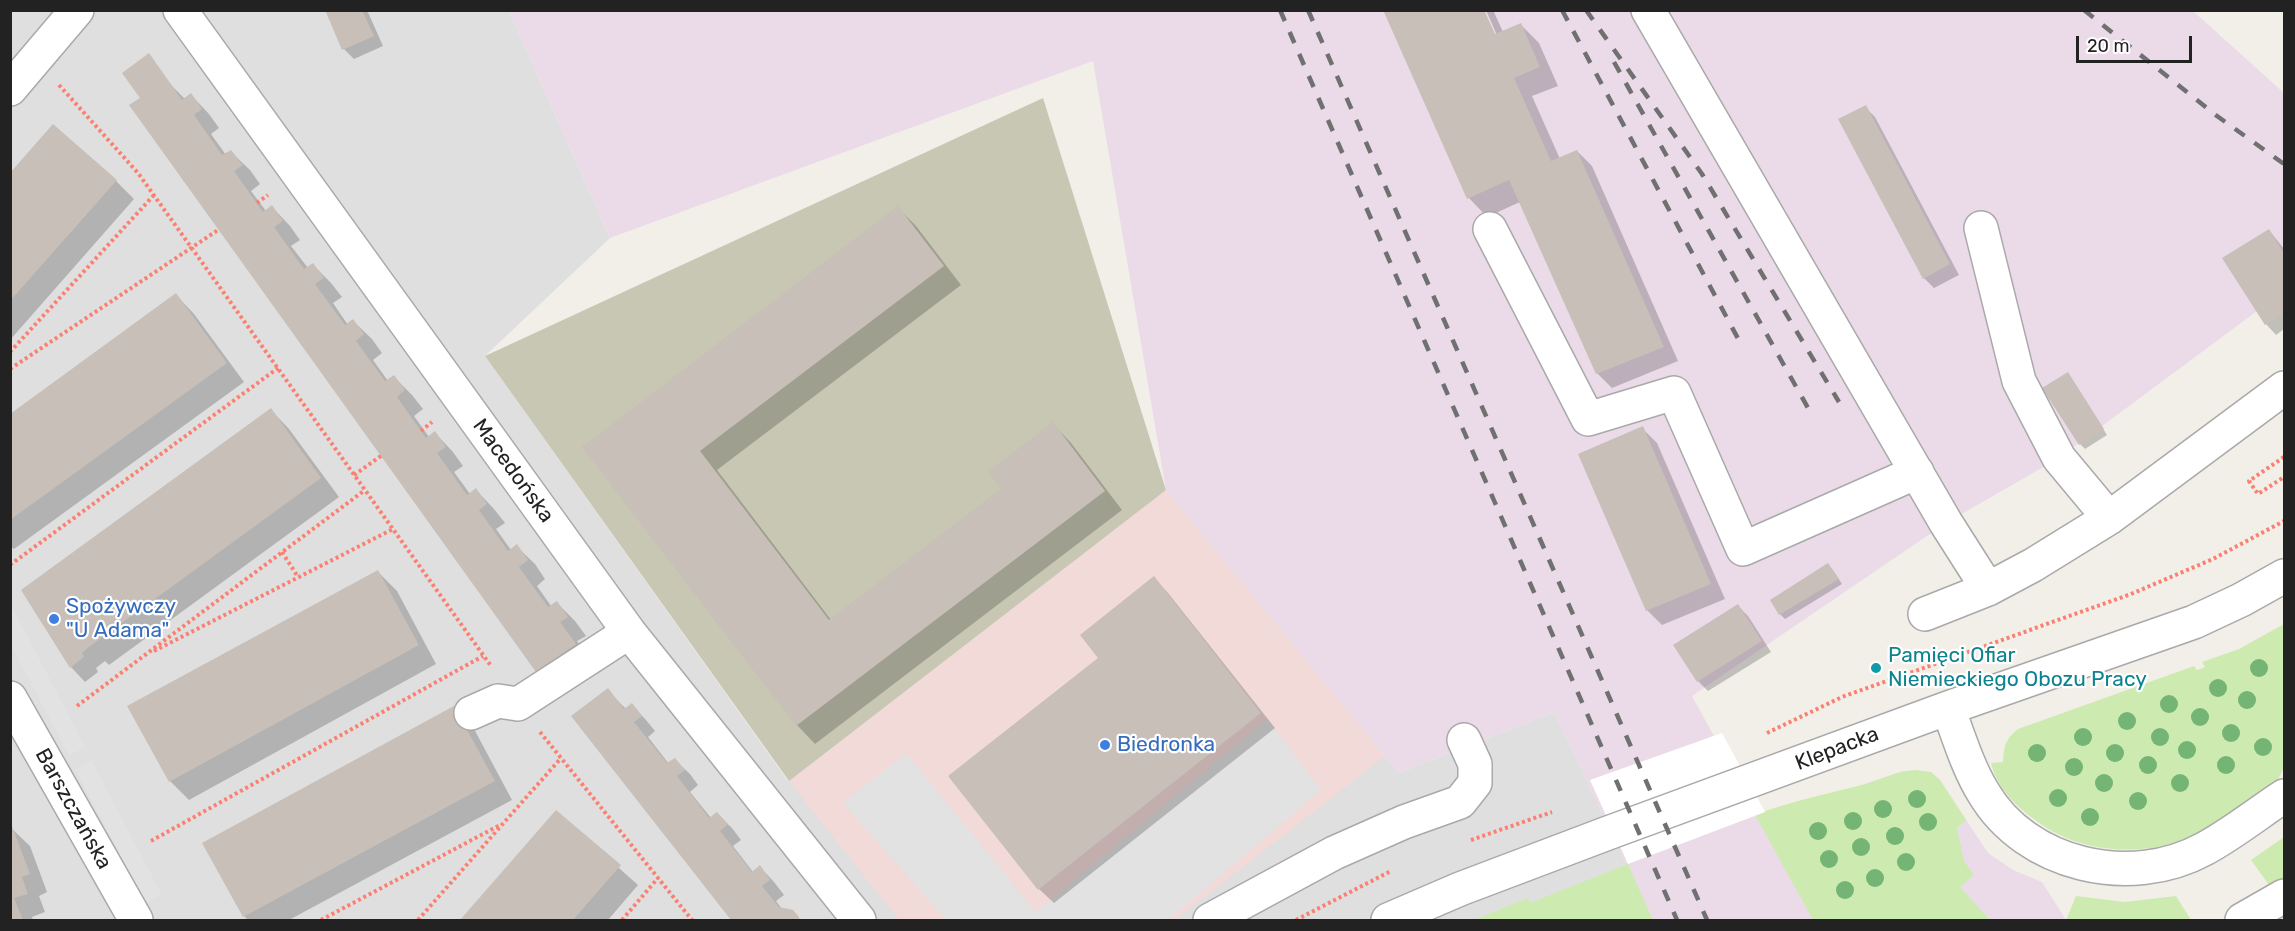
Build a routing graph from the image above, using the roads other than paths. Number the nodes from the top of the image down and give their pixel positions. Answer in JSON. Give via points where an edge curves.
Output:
{"nodes":[{"id":1,"x":77,"y":10,"type":"edge"},
{"id":2,"x":180,"y":10,"type":"edge"},
{"id":3,"x":1648,"y":10,"type":"edge"},
{"id":4,"x":10,"y":89,"type":"edge"},
{"id":5,"x":1981,"y":228,"type":"dead end"},
{"id":6,"x":1490,"y":229,"type":"dead end"},
{"id":7,"x":2284,"y":388,"type":"edge"},
{"id":8,"x":1917,"y":472,"type":"junction"},
{"id":9,"x":2109,"y":518,"type":"junction"},
{"id":10,"x":2284,"y":576,"type":"edge"},
{"id":11,"x":1988,"y":589,"type":"junction"},
{"id":12,"x":1925,"y":614,"type":"dead end"},
{"id":13,"x":629,"y":632,"type":"junction"},
{"id":14,"x":10,"y":698,"type":"edge"},
{"id":15,"x":1948,"y":708,"type":"junction"},
{"id":16,"x":471,"y":713,"type":"dead end"},
{"id":17,"x":1464,"y":740,"type":"dead end"},
{"id":18,"x":2284,"y":796,"type":"edge"},
{"id":19,"x":2284,"y":896,"type":"edge"},
{"id":20,"x":854,"y":919,"type":"edge"},
{"id":21,"x":136,"y":921,"type":"edge"},
{"id":22,"x":1210,"y":921,"type":"edge"},
{"id":23,"x":1388,"y":921,"type":"edge"},
{"id":24,"x":2242,"y":921,"type":"edge"}],
"edges":[{"from":1,"to":4,"type":"street"},
{"from":2,"to":13,"type":"street","name":"Macedońska"},
{"from":3,"to":8,"type":"street"},
{"from":5,"to":9,"type":"street","via":[[2019,381],[2059,458]]},
{"from":6,"to":8,"type":"street","via":[[1588,419],[1674,393],[1743,549]]},
{"from":7,"to":9,"type":"street"},
{"from":8,"to":11,"type":"street"},
{"from":9,"to":11,"type":"street"},
{"from":10,"to":15,"type":"street","name":"Klepacka","via":[[2194,622]]},
{"from":11,"to":12,"type":"street"},
{"from":13,"to":16,"type":"street","via":[[518,704],[498,701]]},
{"from":13,"to":20,"type":"street","name":"Macedońska"},
{"from":14,"to":21,"type":"street","name":"Barszczańska"},
{"from":15,"to":18,"type":"street","via":[[1983,792],[2009,827],[2048,852],[2085,864],[2121,870],[2164,864],[2203,849]]},
{"from":15,"to":23,"type":"street","name":"Klepacka","via":[[1471,885]]},
{"from":17,"to":22,"type":"street","via":[[1475,764],[1475,783],[1460,802],[1334,853]]},
{"from":19,"to":24,"type":"street"}]}
